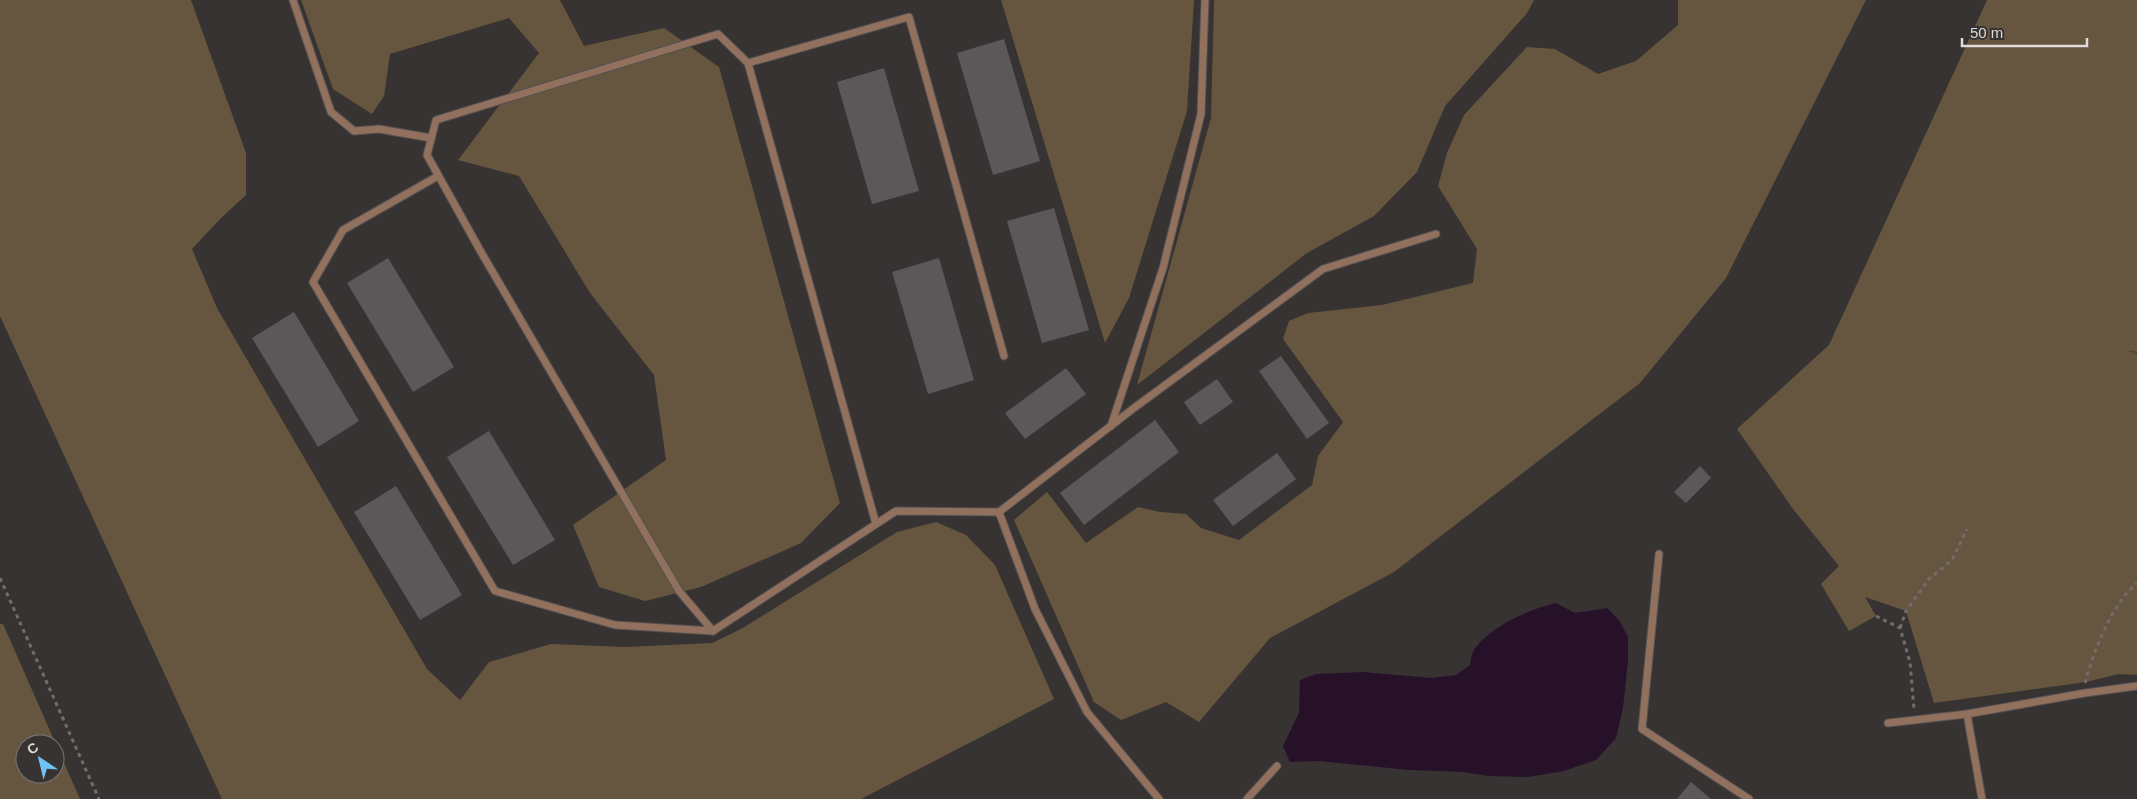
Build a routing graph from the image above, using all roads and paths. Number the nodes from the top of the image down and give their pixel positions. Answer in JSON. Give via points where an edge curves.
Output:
{"nodes":[{"id":1,"x":293,"y":0,"type":"edge"},
{"id":2,"x":1205,"y":0,"type":"edge"},
{"id":3,"x":748,"y":63,"type":"junction"},
{"id":4,"x":431,"y":138,"type":"junction"},
{"id":5,"x":438,"y":176,"type":"junction"},
{"id":6,"x":1436,"y":234,"type":"dead end"},
{"id":7,"x":1004,"y":356,"type":"dead end"},
{"id":8,"x":1110,"y":426,"type":"junction"},
{"id":9,"x":999,"y":512,"type":"junction"},
{"id":10,"x":876,"y":524,"type":"junction"},
{"id":11,"x":1967,"y":529,"type":"dead end"},
{"id":12,"x":1659,"y":554,"type":"dead end"},
{"id":13,"x":0,"y":578,"type":"edge"},
{"id":14,"x":2137,"y":583,"type":"edge"},
{"id":15,"x":1876,"y":616,"type":"dead end"},
{"id":16,"x":1900,"y":628,"type":"junction"},
{"id":17,"x":713,"y":631,"type":"junction"},
{"id":18,"x":2137,"y":686,"type":"edge"},
{"id":19,"x":2085,"y":693,"type":"junction"},
{"id":20,"x":1967,"y":714,"type":"junction"},
{"id":21,"x":1915,"y":720,"type":"junction"},
{"id":22,"x":1888,"y":723,"type":"dead end"},
{"id":23,"x":1277,"y":766,"type":"dead end"},
{"id":24,"x":99,"y":799,"type":"edge"},
{"id":25,"x":1158,"y":799,"type":"edge"},
{"id":26,"x":1247,"y":799,"type":"edge"},
{"id":27,"x":1749,"y":799,"type":"edge"},
{"id":28,"x":1982,"y":799,"type":"edge"}],
"edges":[{"from":1,"to":4,"type":"lane","via":[[331,112],[354,131],[379,129]]},
{"from":2,"to":8,"type":"lane","via":[[1201,114],[1163,268]]},
{"from":3,"to":4,"type":"lane","via":[[718,34],[436,120]]},
{"from":3,"to":7,"type":"lane","via":[[909,17]]},
{"from":3,"to":10,"type":"lane"},
{"from":4,"to":5,"type":"lane","via":[[427,155]]},
{"from":5,"to":17,"type":"lane","via":[[679,591]]},
{"from":5,"to":17,"type":"lane","via":[[343,230],[314,282],[495,592],[615,625]]},
{"from":6,"to":8,"type":"lane","via":[[1323,269]]},
{"from":8,"to":9,"type":"lane"},
{"from":9,"to":10,"type":"lane","via":[[896,511]]},
{"from":9,"to":25,"type":"lane","via":[[1035,609],[1087,712]]},
{"from":10,"to":17,"type":"lane"},
{"from":11,"to":16,"type":"path","via":[[1952,560],[1929,579],[1906,611]]},
{"from":12,"to":27,"type":"lane","via":[[1642,729]]},
{"from":13,"to":24,"type":"path"},
{"from":14,"to":19,"type":"path","via":[[2110,620],[2090,667]]},
{"from":15,"to":16,"type":"path"},
{"from":16,"to":21,"type":"path","via":[[1910,662]]},
{"from":18,"to":19,"type":"lane"},
{"from":19,"to":20,"type":"lane"},
{"from":20,"to":21,"type":"lane"},
{"from":20,"to":28,"type":"lane"},
{"from":21,"to":22,"type":"lane"},
{"from":23,"to":26,"type":"lane"}]}
